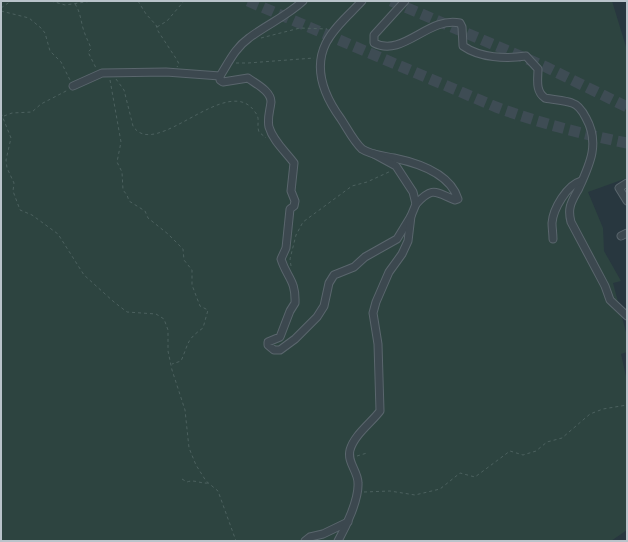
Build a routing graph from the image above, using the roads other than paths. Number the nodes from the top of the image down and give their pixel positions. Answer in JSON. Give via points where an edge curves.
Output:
{"nodes":[{"id":1,"x":303,"y":1,"type":"edge"},
{"id":2,"x":362,"y":1,"type":"edge"},
{"id":3,"x":405,"y":1,"type":"edge"},
{"id":4,"x":220,"y":76,"type":"junction"},
{"id":5,"x":74,"y":86,"type":"road end"},
{"id":6,"x":374,"y":154,"type":"junction"},
{"id":7,"x":582,"y":181,"type":"junction"},
{"id":8,"x":627,"y":184,"type":"edge"},
{"id":9,"x":627,"y":200,"type":"edge"},
{"id":10,"x":416,"y":204,"type":"junction"},
{"id":11,"x":411,"y":216,"type":"junction"},
{"id":12,"x":553,"y":239,"type":"dead end"},
{"id":13,"x":627,"y":316,"type":"edge"},
{"id":14,"x":349,"y":522,"type":"junction"},
{"id":15,"x":305,"y":541,"type":"edge"},
{"id":16,"x":338,"y":541,"type":"edge"}],
"edges":[{"from":1,"to":4,"type":"street","via":[[253,35],[234,52]]},
{"from":2,"to":6,"type":"street","via":[[327,42],[320,58],[324,92],[362,148]]},
{"from":3,"to":7,"type":"street","via":[[374,35],[374,43],[390,46],[402,43],[450,21],[460,23],[463,46],[469,50],[497,57],[526,56],[538,69],[538,88],[541,95],[574,103],[590,125],[594,149]]},
{"from":4,"to":5,"type":"street","via":[[174,72],[99,74]]},
{"from":4,"to":11,"type":"street","via":[[223,82],[248,78],[265,90],[271,103],[269,127],[294,164],[291,191],[295,201],[294,206],[290,208],[286,248],[281,259],[292,278],[295,303],[280,337],[268,342],[274,350],[280,350],[295,339],[317,317],[324,306],[329,283],[334,275],[354,267],[365,257],[397,240]]},
{"from":6,"to":10,"type":"street","via":[[388,160],[398,169],[413,192]]},
{"from":6,"to":10,"type":"street","via":[[427,168],[447,181],[458,199],[433,192]]},
{"from":7,"to":12,"type":"street","via":[[572,187],[561,201],[552,223]]},
{"from":7,"to":13,"type":"street","via":[[569,207],[571,222],[610,300]]},
{"from":8,"to":9,"type":"street","via":[[619,188]]},
{"from":10,"to":11,"type":"street"},
{"from":11,"to":14,"type":"street","via":[[408,241],[389,272],[373,313],[378,344],[380,411],[350,450],[349,459],[358,482]]},
{"from":14,"to":15,"type":"street"},
{"from":14,"to":16,"type":"street"}]}
